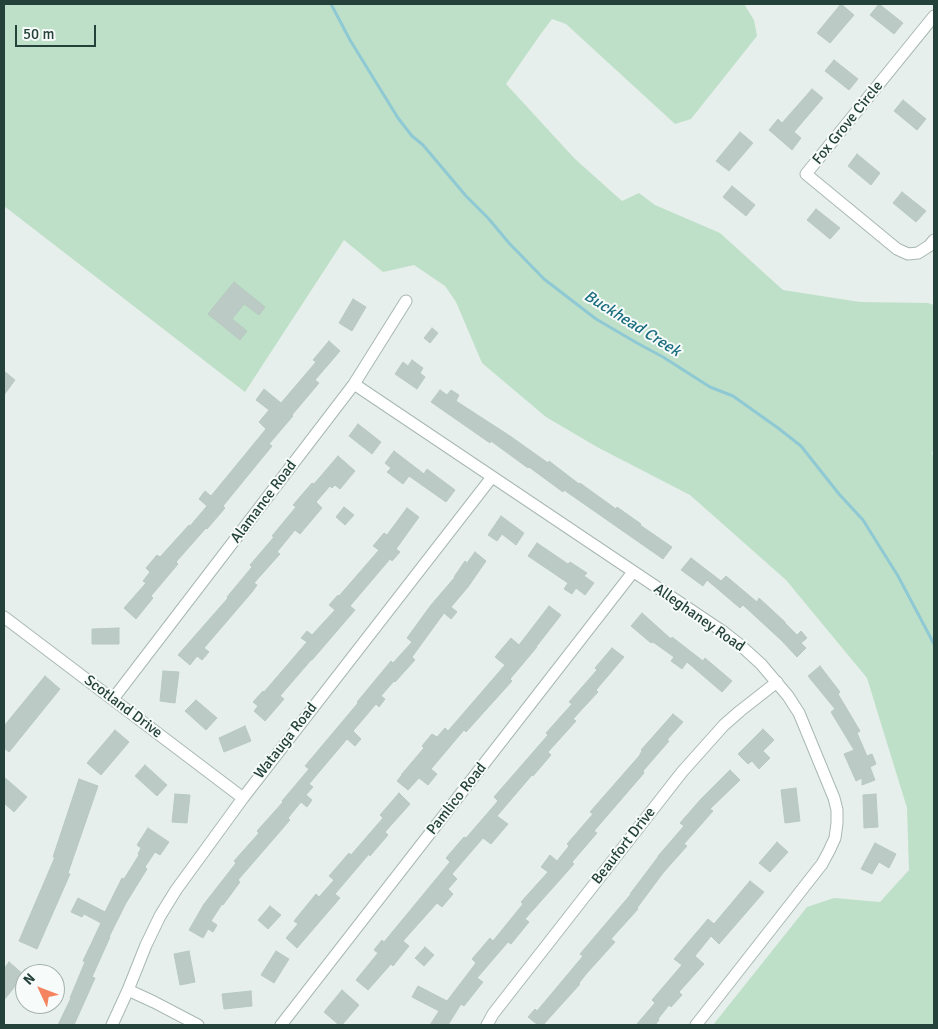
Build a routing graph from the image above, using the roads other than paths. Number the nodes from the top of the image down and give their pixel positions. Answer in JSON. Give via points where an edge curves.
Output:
{"nodes":[{"id":1,"x":934,"y":16,"type":"edge"},
{"id":2,"x":934,"y":240,"type":"edge"},
{"id":3,"x":406,"y":301,"type":"dead end"},
{"id":4,"x":354,"y":384,"type":"junction"},
{"id":5,"x":492,"y":476,"type":"junction"},
{"id":6,"x":633,"y":572,"type":"junction"},
{"id":7,"x":4,"y":617,"type":"edge"},
{"id":8,"x":777,"y":682,"type":"junction"},
{"id":9,"x":113,"y":699,"type":"junction"},
{"id":10,"x":242,"y":798,"type":"junction"},
{"id":11,"x":128,"y":990,"type":"junction"},
{"id":12,"x":112,"y":1025,"type":"edge"},
{"id":13,"x":198,"y":1025,"type":"edge"},
{"id":14,"x":281,"y":1025,"type":"edge"},
{"id":15,"x":487,"y":1025,"type":"edge"},
{"id":16,"x":696,"y":1025,"type":"edge"}],
"edges":[{"from":1,"to":2,"type":"street","name":"Fox Grove Circle","via":[[806,174],[897,249],[908,254],[918,253]]},
{"from":3,"to":4,"type":"street","name":"Alamance Road"},
{"from":4,"to":5,"type":"street","name":"Alleghaney Road"},
{"from":4,"to":9,"type":"street","name":"Alamance Road"},
{"from":5,"to":6,"type":"street","name":"Alleghaney Road"},
{"from":5,"to":10,"type":"street","name":"Watauga Road"},
{"from":6,"to":8,"type":"street","name":"Alleghaney Road","via":[[725,633]]},
{"from":6,"to":14,"type":"street","name":"Pamlico Road"},
{"from":7,"to":9,"type":"street","name":"Scotland Drive"},
{"from":8,"to":15,"type":"street","name":"Beaufort Drive","via":[[724,725],[682,772]]},
{"from":8,"to":16,"type":"street","name":"Alleghaney Road","via":[[799,713],[834,798],[837,810],[835,838],[822,864]]},
{"from":9,"to":10,"type":"street","name":"Scotland Drive"},
{"from":10,"to":11,"type":"street","name":"Watauga Road","via":[[160,916]]},
{"from":11,"to":12,"type":"street","name":"Watauga Road"},
{"from":11,"to":13,"type":"street"}]}
